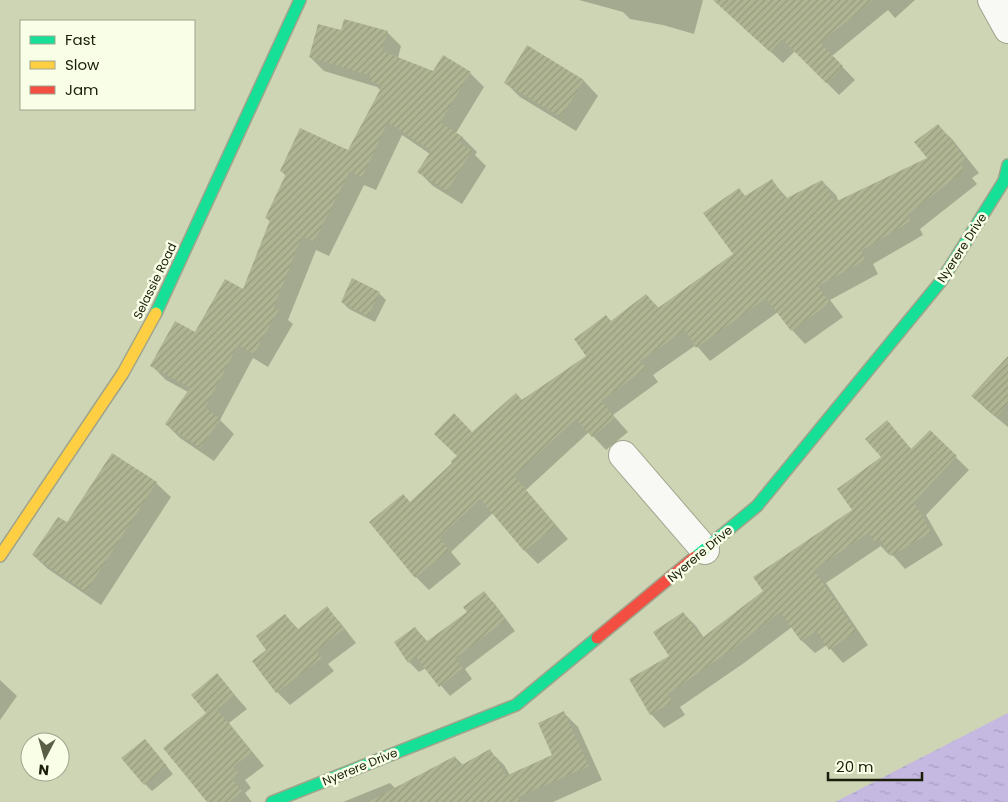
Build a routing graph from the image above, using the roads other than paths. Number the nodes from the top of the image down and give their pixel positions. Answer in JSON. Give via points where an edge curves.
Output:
{"nodes":[{"id":1,"x":300,"y":0,"type":"edge"},
{"id":2,"x":992,"y":0,"type":"edge"},
{"id":3,"x":1008,"y":29,"type":"edge"},
{"id":4,"x":1008,"y":165,"type":"edge"},
{"id":5,"x":623,"y":455,"type":"dead end"},
{"id":6,"x":705,"y":550,"type":"junction"},
{"id":7,"x":0,"y":556,"type":"edge"},
{"id":8,"x":272,"y":802,"type":"edge"}],
"edges":[{"from":1,"to":7,"type":"street","name":"Selassie Road","via":[[164,298],[123,373]]},
{"from":2,"to":3,"type":"street"},
{"from":4,"to":6,"type":"street","name":"Nyerere Drive","via":[[1004,181],[942,280],[757,506]]},
{"from":5,"to":6,"type":"street"},
{"from":6,"to":8,"type":"street","name":"Nyerere Drive","via":[[516,705]]}]}
